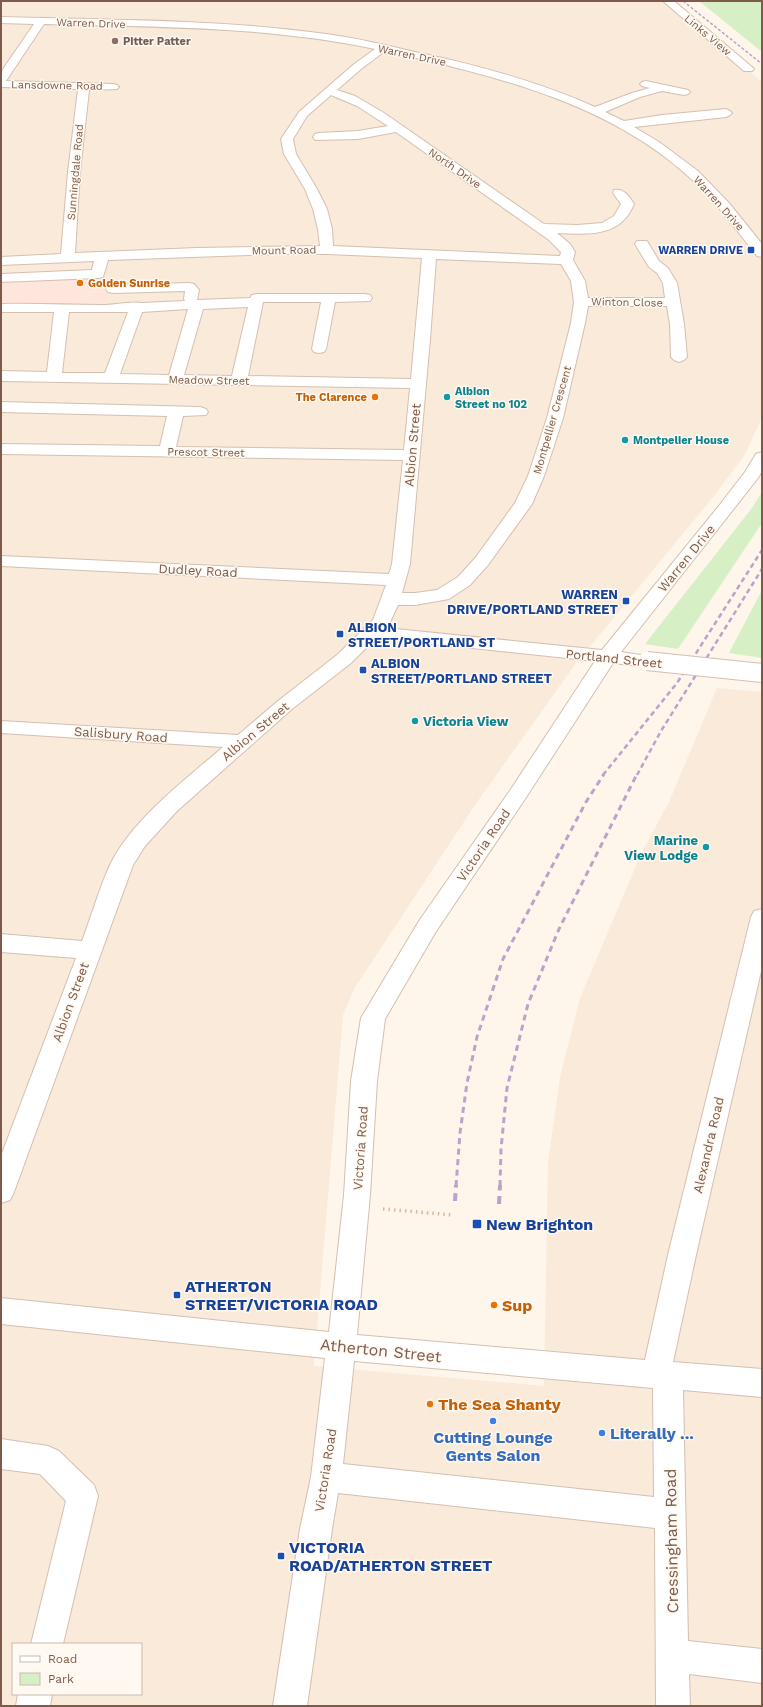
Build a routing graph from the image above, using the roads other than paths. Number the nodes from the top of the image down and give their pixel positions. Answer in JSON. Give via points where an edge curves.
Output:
{"nodes":[{"id":1,"x":668,"y":1,"type":"edge"},
{"id":2,"x":1,"y":20,"type":"edge"},
{"id":3,"x":40,"y":21,"type":"junction"},
{"id":4,"x":383,"y":48,"type":"junction"},
{"id":5,"x":748,"y":69,"type":"dead end"},
{"id":6,"x":1,"y":80,"type":"edge"},
{"id":7,"x":644,"y":83,"type":"dead end"},
{"id":8,"x":1,"y":84,"type":"edge"},
{"id":9,"x":84,"y":86,"type":"junction"},
{"id":10,"x":113,"y":87,"type":"dead end"},
{"id":11,"x":660,"y":87,"type":"junction"},
{"id":12,"x":329,"y":91,"type":"junction"},
{"id":13,"x":684,"y":92,"type":"dead end"},
{"id":14,"x":594,"y":111,"type":"junction"},
{"id":15,"x":726,"y":113,"type":"dead end"},
{"id":16,"x":623,"y":125,"type":"junction"},
{"id":17,"x":398,"y":128,"type":"junction"},
{"id":18,"x":319,"y":137,"type":"dead end"},
{"id":19,"x":619,"y":192,"type":"dead end"},
{"id":20,"x":541,"y":228,"type":"junction"},
{"id":21,"x":642,"y":244,"type":"dead end"},
{"id":22,"x":327,"y":250,"type":"junction"},
{"id":23,"x":762,"y":253,"type":"edge"},
{"id":24,"x":123,"y":255,"type":"junction"},
{"id":25,"x":429,"y":255,"type":"junction"},
{"id":26,"x":102,"y":257,"type":"junction"},
{"id":27,"x":68,"y":258,"type":"junction"},
{"id":28,"x":566,"y":260,"type":"junction"},
{"id":29,"x":3,"y":261,"type":"edge"},
{"id":30,"x":165,"y":267,"type":"dead end"},
{"id":31,"x":117,"y":275,"type":"dead end"},
{"id":32,"x":2,"y":281,"type":"edge"},
{"id":33,"x":114,"y":289,"type":"junction"},
{"id":34,"x":329,"y":298,"type":"junction"},
{"id":35,"x":365,"y":298,"type":"dead end"},
{"id":36,"x":257,"y":300,"type":"junction"},
{"id":37,"x":194,"y":302,"type":"junction"},
{"id":38,"x":581,"y":302,"type":"junction"},
{"id":39,"x":673,"y":302,"type":"junction"},
{"id":40,"x":110,"y":303,"type":"dead end"},
{"id":41,"x":137,"y":306,"type":"junction"},
{"id":42,"x":1,"y":308,"type":"edge"},
{"id":43,"x":62,"y":308,"type":"junction"},
{"id":44,"x":319,"y":349,"type":"dead end"},
{"id":45,"x":679,"y":357,"type":"dead end"},
{"id":46,"x":1,"y":376,"type":"edge"},
{"id":47,"x":54,"y":377,"type":"junction"},
{"id":48,"x":111,"y":378,"type":"junction"},
{"id":49,"x":175,"y":379,"type":"junction"},
{"id":50,"x":239,"y":380,"type":"junction"},
{"id":51,"x":418,"y":384,"type":"junction"},
{"id":52,"x":1,"y":408,"type":"edge"},
{"id":53,"x":176,"y":412,"type":"junction"},
{"id":54,"x":200,"y":412,"type":"dead end"},
{"id":55,"x":1,"y":449,"type":"edge"},
{"id":56,"x":167,"y":452,"type":"junction"},
{"id":57,"x":411,"y":455,"type":"junction"},
{"id":58,"x":762,"y":457,"type":"edge"},
{"id":59,"x":1,"y":560,"type":"edge"},
{"id":60,"x":396,"y":580,"type":"junction"},
{"id":61,"x":391,"y":599,"type":"junction"},
{"id":62,"x":371,"y":632,"type":"junction"},
{"id":63,"x":608,"y":656,"type":"junction"},
{"id":64,"x":762,"y":673,"type":"edge"},
{"id":65,"x":1,"y":727,"type":"edge"},
{"id":66,"x":241,"y":742,"type":"junction"},
{"id":67,"x":762,"y":917,"type":"edge"},
{"id":68,"x":1,"y":943,"type":"edge"},
{"id":69,"x":89,"y":950,"type":"junction"},
{"id":70,"x":1,"y":1192,"type":"edge"},
{"id":71,"x":1,"y":1311,"type":"edge"},
{"id":72,"x":341,"y":1346,"type":"junction"},
{"id":73,"x":662,"y":1375,"type":"junction"},
{"id":74,"x":762,"y":1383,"type":"edge"},
{"id":75,"x":1,"y":1454,"type":"edge"},
{"id":76,"x":326,"y":1477,"type":"junction"},
{"id":77,"x":670,"y":1514,"type":"junction"},
{"id":78,"x":47,"y":1643,"type":"edge"},
{"id":79,"x":672,"y":1656,"type":"junction"},
{"id":80,"x":762,"y":1666,"type":"edge"},
{"id":81,"x":36,"y":1695,"type":"edge"},
{"id":82,"x":33,"y":1706,"type":"edge"},
{"id":83,"x":290,"y":1706,"type":"edge"},
{"id":84,"x":673,"y":1706,"type":"edge"}],
"edges":[{"from":1,"to":5,"type":"street","name":"Links View"},
{"from":2,"to":3,"type":"street","name":"Warren Drive"},
{"from":3,"to":4,"type":"street","name":"Warren Drive","via":[[239,29],[326,38]]},
{"from":3,"to":6,"type":"street"},
{"from":4,"to":12,"type":"street"},
{"from":4,"to":14,"type":"street","name":"Warren Drive","via":[[472,68],[543,90]]},
{"from":7,"to":11,"type":"street"},
{"from":8,"to":9,"type":"street","name":"Lansdowne Road"},
{"from":9,"to":10,"type":"street","name":"Lansdowne Road"},
{"from":9,"to":27,"type":"street","name":"Sunningdale Road"},
{"from":11,"to":13,"type":"street"},
{"from":11,"to":14,"type":"street","via":[[654,92],[637,95]]},
{"from":12,"to":17,"type":"street","name":"North Drive","via":[[353,99]]},
{"from":12,"to":22,"type":"street","via":[[303,114],[287,139],[290,154],[320,209],[326,229]]},
{"from":14,"to":16,"type":"street","name":"Warren Drive"},
{"from":15,"to":16,"type":"street"},
{"from":16,"to":23,"type":"street","name":"Warren Drive","via":[[655,144],[701,180]]},
{"from":17,"to":18,"type":"street","via":[[358,135]]},
{"from":17,"to":20,"type":"street","name":"North Drive"},
{"from":19,"to":20,"type":"street","via":[[628,204],[625,211],[611,225],[571,229]]},
{"from":20,"to":28,"type":"street","name":"North Drive","via":[[565,247],[568,252]]},
{"from":21,"to":39,"type":"street","name":"Winton Close","via":[[670,284]]},
{"from":22,"to":24,"type":"street","name":"Mount Road"},
{"from":22,"to":25,"type":"street","name":"Mount Road"},
{"from":24,"to":26,"type":"street","name":"Mount Road"},
{"from":24,"to":30,"type":"street","via":[[119,268]]},
{"from":25,"to":28,"type":"street","name":"Mount Road"},
{"from":25,"to":51,"type":"street","name":"Albion Street"},
{"from":26,"to":27,"type":"street","name":"Mount Road"},
{"from":26,"to":32,"type":"street","via":[[98,274]]},
{"from":27,"to":29,"type":"street","name":"Mount Road"},
{"from":28,"to":38,"type":"street","name":"Montpellier Crescent","via":[[578,281]]},
{"from":29,"to":32,"type":"street"},
{"from":31,"to":33,"type":"street"},
{"from":33,"to":37,"type":"street","via":[[189,287]]},
{"from":33,"to":40,"type":"street"},
{"from":34,"to":35,"type":"street"},
{"from":34,"to":36,"type":"street"},
{"from":34,"to":44,"type":"street"},
{"from":36,"to":37,"type":"street"},
{"from":36,"to":50,"type":"street"},
{"from":37,"to":41,"type":"street"},
{"from":37,"to":49,"type":"street"},
{"from":38,"to":39,"type":"street","name":"Winton Close"},
{"from":38,"to":61,"type":"street","name":"Montpellier Crescent","via":[[555,418],[536,476],[522,504],[482,561],[464,581],[442,595]]},
{"from":39,"to":45,"type":"street","name":"Winton Close"},
{"from":41,"to":43,"type":"street"},
{"from":41,"to":48,"type":"street"},
{"from":42,"to":43,"type":"street"},
{"from":43,"to":47,"type":"street"},
{"from":46,"to":47,"type":"street","name":"Meadow Street"},
{"from":47,"to":48,"type":"street","name":"Meadow Street"},
{"from":48,"to":49,"type":"street","name":"Meadow Street"},
{"from":49,"to":50,"type":"street","name":"Meadow Street"},
{"from":50,"to":51,"type":"street","name":"Meadow Street"},
{"from":51,"to":57,"type":"street","name":"Albion Street"},
{"from":52,"to":53,"type":"street"},
{"from":53,"to":54,"type":"street"},
{"from":53,"to":56,"type":"street"},
{"from":55,"to":56,"type":"street","name":"Prescot Street"},
{"from":56,"to":57,"type":"street","name":"Prescot Street"},
{"from":57,"to":60,"type":"street","name":"Albion Street","via":[[400,564]]},
{"from":58,"to":63,"type":"street","name":"Warren Drive","via":[[724,511]]},
{"from":59,"to":60,"type":"street","name":"Dudley Road"},
{"from":60,"to":61,"type":"street","name":"Albion Street"},
{"from":61,"to":62,"type":"street","name":"Albion Street","via":[[381,622]]},
{"from":62,"to":63,"type":"street","name":"Portland Street"},
{"from":62,"to":66,"type":"street","name":"Albion Street","via":[[344,659],[284,704]]},
{"from":63,"to":64,"type":"street","name":"Portland Street","bridge":true},
{"from":63,"to":72,"type":"street","name":"Victoria Road","via":[[427,927],[373,1018],[364,1081],[357,1195]]},
{"from":65,"to":66,"type":"street","name":"Salisbury Road"},
{"from":66,"to":69,"type":"street","name":"Albion Street","via":[[169,806],[137,841],[122,864]]},
{"from":67,"to":73,"type":"street","name":"Alexandra Road","via":[[682,1255]]},
{"from":68,"to":69,"type":"street"},
{"from":69,"to":70,"type":"street","name":"Albion Street"},
{"from":71,"to":72,"type":"street","name":"Atherton Street"},
{"from":72,"to":73,"type":"street","name":"Atherton Street"},
{"from":72,"to":76,"type":"street","name":"Victoria Road"},
{"from":73,"to":74,"type":"street","name":"Atherton Street"},
{"from":73,"to":77,"type":"street","name":"Cressingham Road"},
{"from":75,"to":78,"type":"street","via":[[48,1461],[83,1496]]},
{"from":76,"to":77,"type":"street"},
{"from":76,"to":83,"type":"street","name":"Victoria Road"},
{"from":77,"to":79,"type":"street","name":"Cressingham Road"},
{"from":79,"to":80,"type":"street"},
{"from":79,"to":84,"type":"street","name":"Cressingham Road"},
{"from":81,"to":82,"type":"street"}]}
